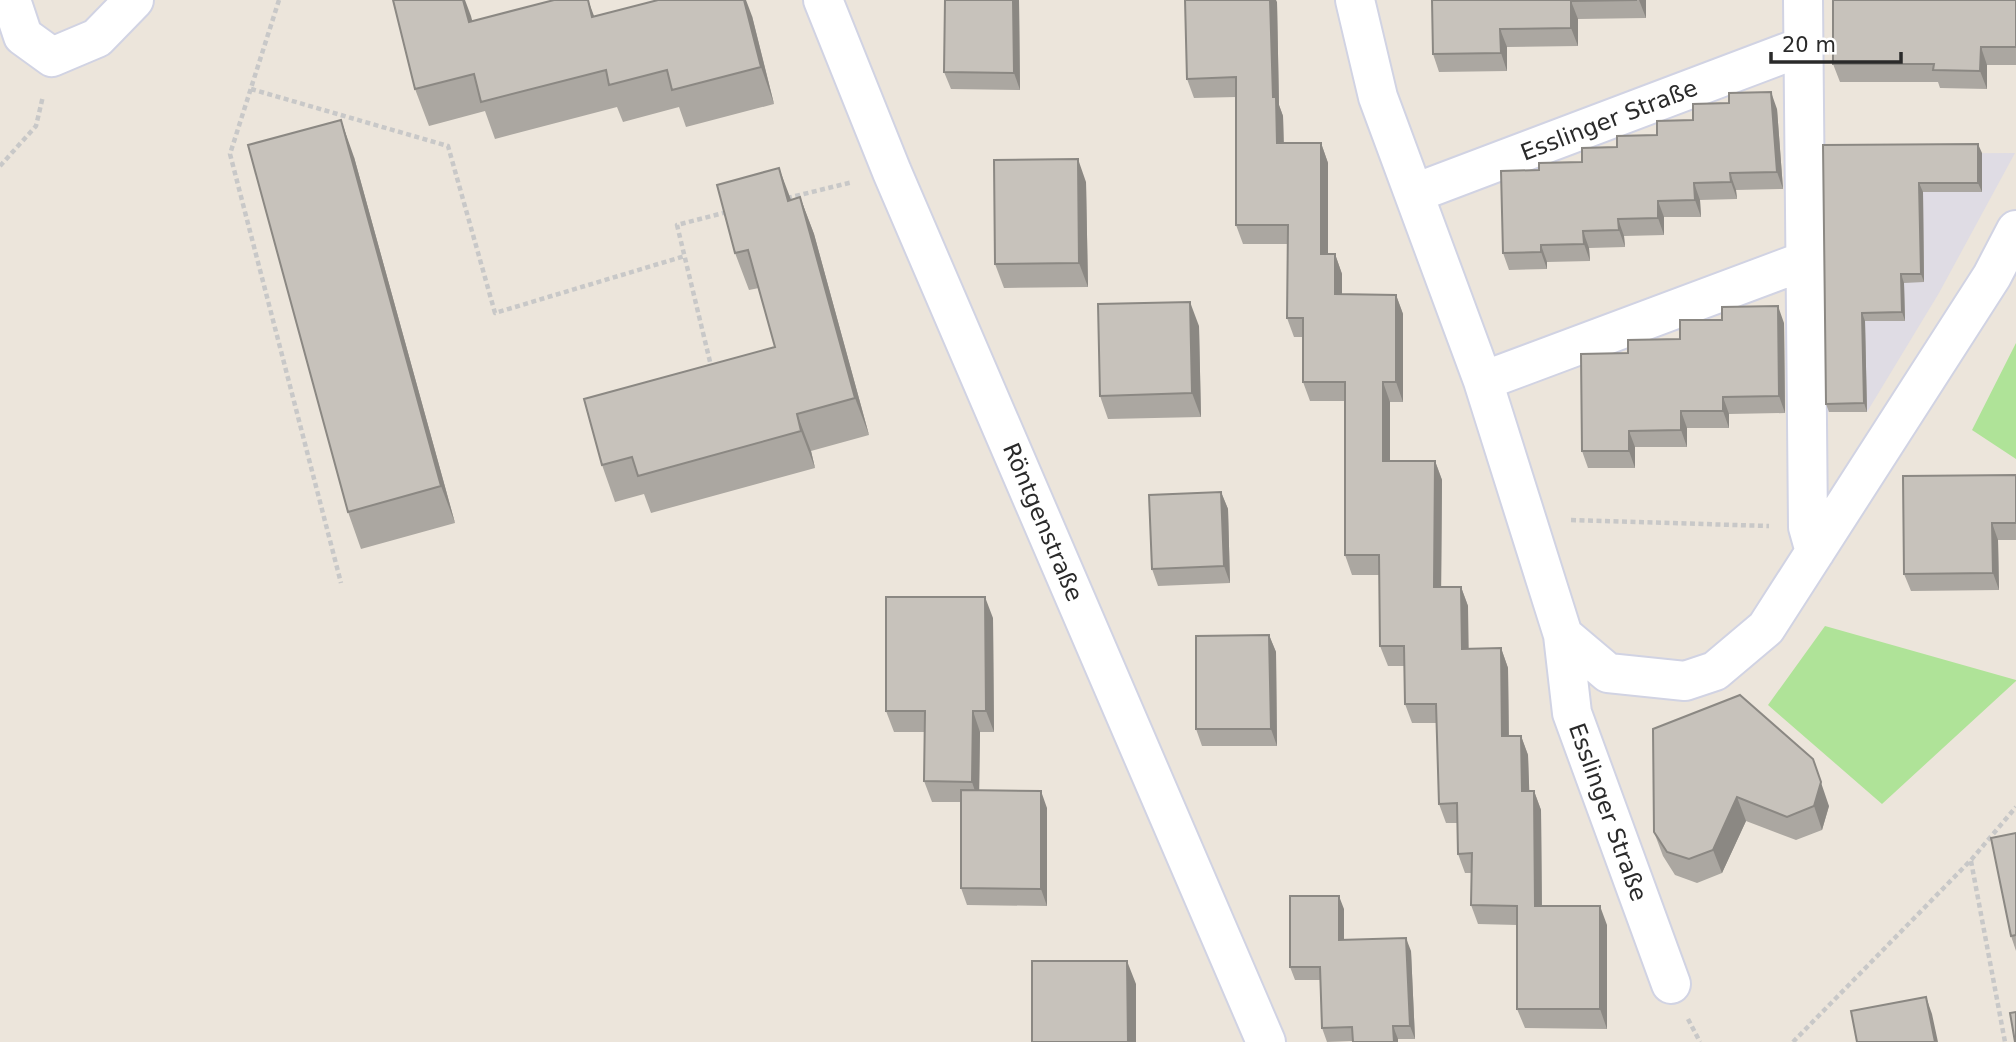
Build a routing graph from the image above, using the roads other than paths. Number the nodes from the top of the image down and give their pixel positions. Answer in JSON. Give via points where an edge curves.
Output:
{"nodes":[{"id":1,"x":11,"y":0,"type":"edge"},
{"id":2,"x":134,"y":0,"type":"edge"},
{"id":3,"x":822,"y":0,"type":"edge"},
{"id":4,"x":1355,"y":0,"type":"edge"},
{"id":5,"x":1803,"y":0,"type":"edge"},
{"id":6,"x":1804,"y":46,"type":"junction"},
{"id":7,"x":1415,"y":193,"type":"junction"},
{"id":8,"x":2016,"y":230,"type":"edge"},
{"id":9,"x":1807,"y":260,"type":"junction"},
{"id":10,"x":1483,"y":380,"type":"junction"},
{"id":11,"x":1812,"y":539,"type":"junction"},
{"id":12,"x":1563,"y":635,"type":"junction"},
{"id":13,"x":1671,"y":984,"type":"dead end"},
{"id":14,"x":1266,"y":1042,"type":"edge"}],
"edges":[{"from":1,"to":2,"type":"street","via":[[23,36],[52,57],[97,38]]},
{"from":3,"to":14,"type":"street","name":"Röntgenstraße"},
{"from":4,"to":7,"type":"street","name":"Esslinger Straße","via":[[1378,97]]},
{"from":5,"to":6,"type":"street"},
{"from":6,"to":7,"type":"street","name":"Esslinger Straße"},
{"from":6,"to":9,"type":"street"},
{"from":7,"to":10,"type":"street","name":"Esslinger Straße"},
{"from":8,"to":11,"type":"street","via":[[1992,276]]},
{"from":9,"to":10,"type":"street"},
{"from":9,"to":11,"type":"street"},
{"from":10,"to":12,"type":"street","name":"Esslinger Straße"},
{"from":11,"to":12,"type":"street","via":[[1766,628],[1715,671],[1685,681],[1608,673]]},
{"from":12,"to":13,"type":"street","name":"Esslinger Straße","via":[[1572,713]]}]}
